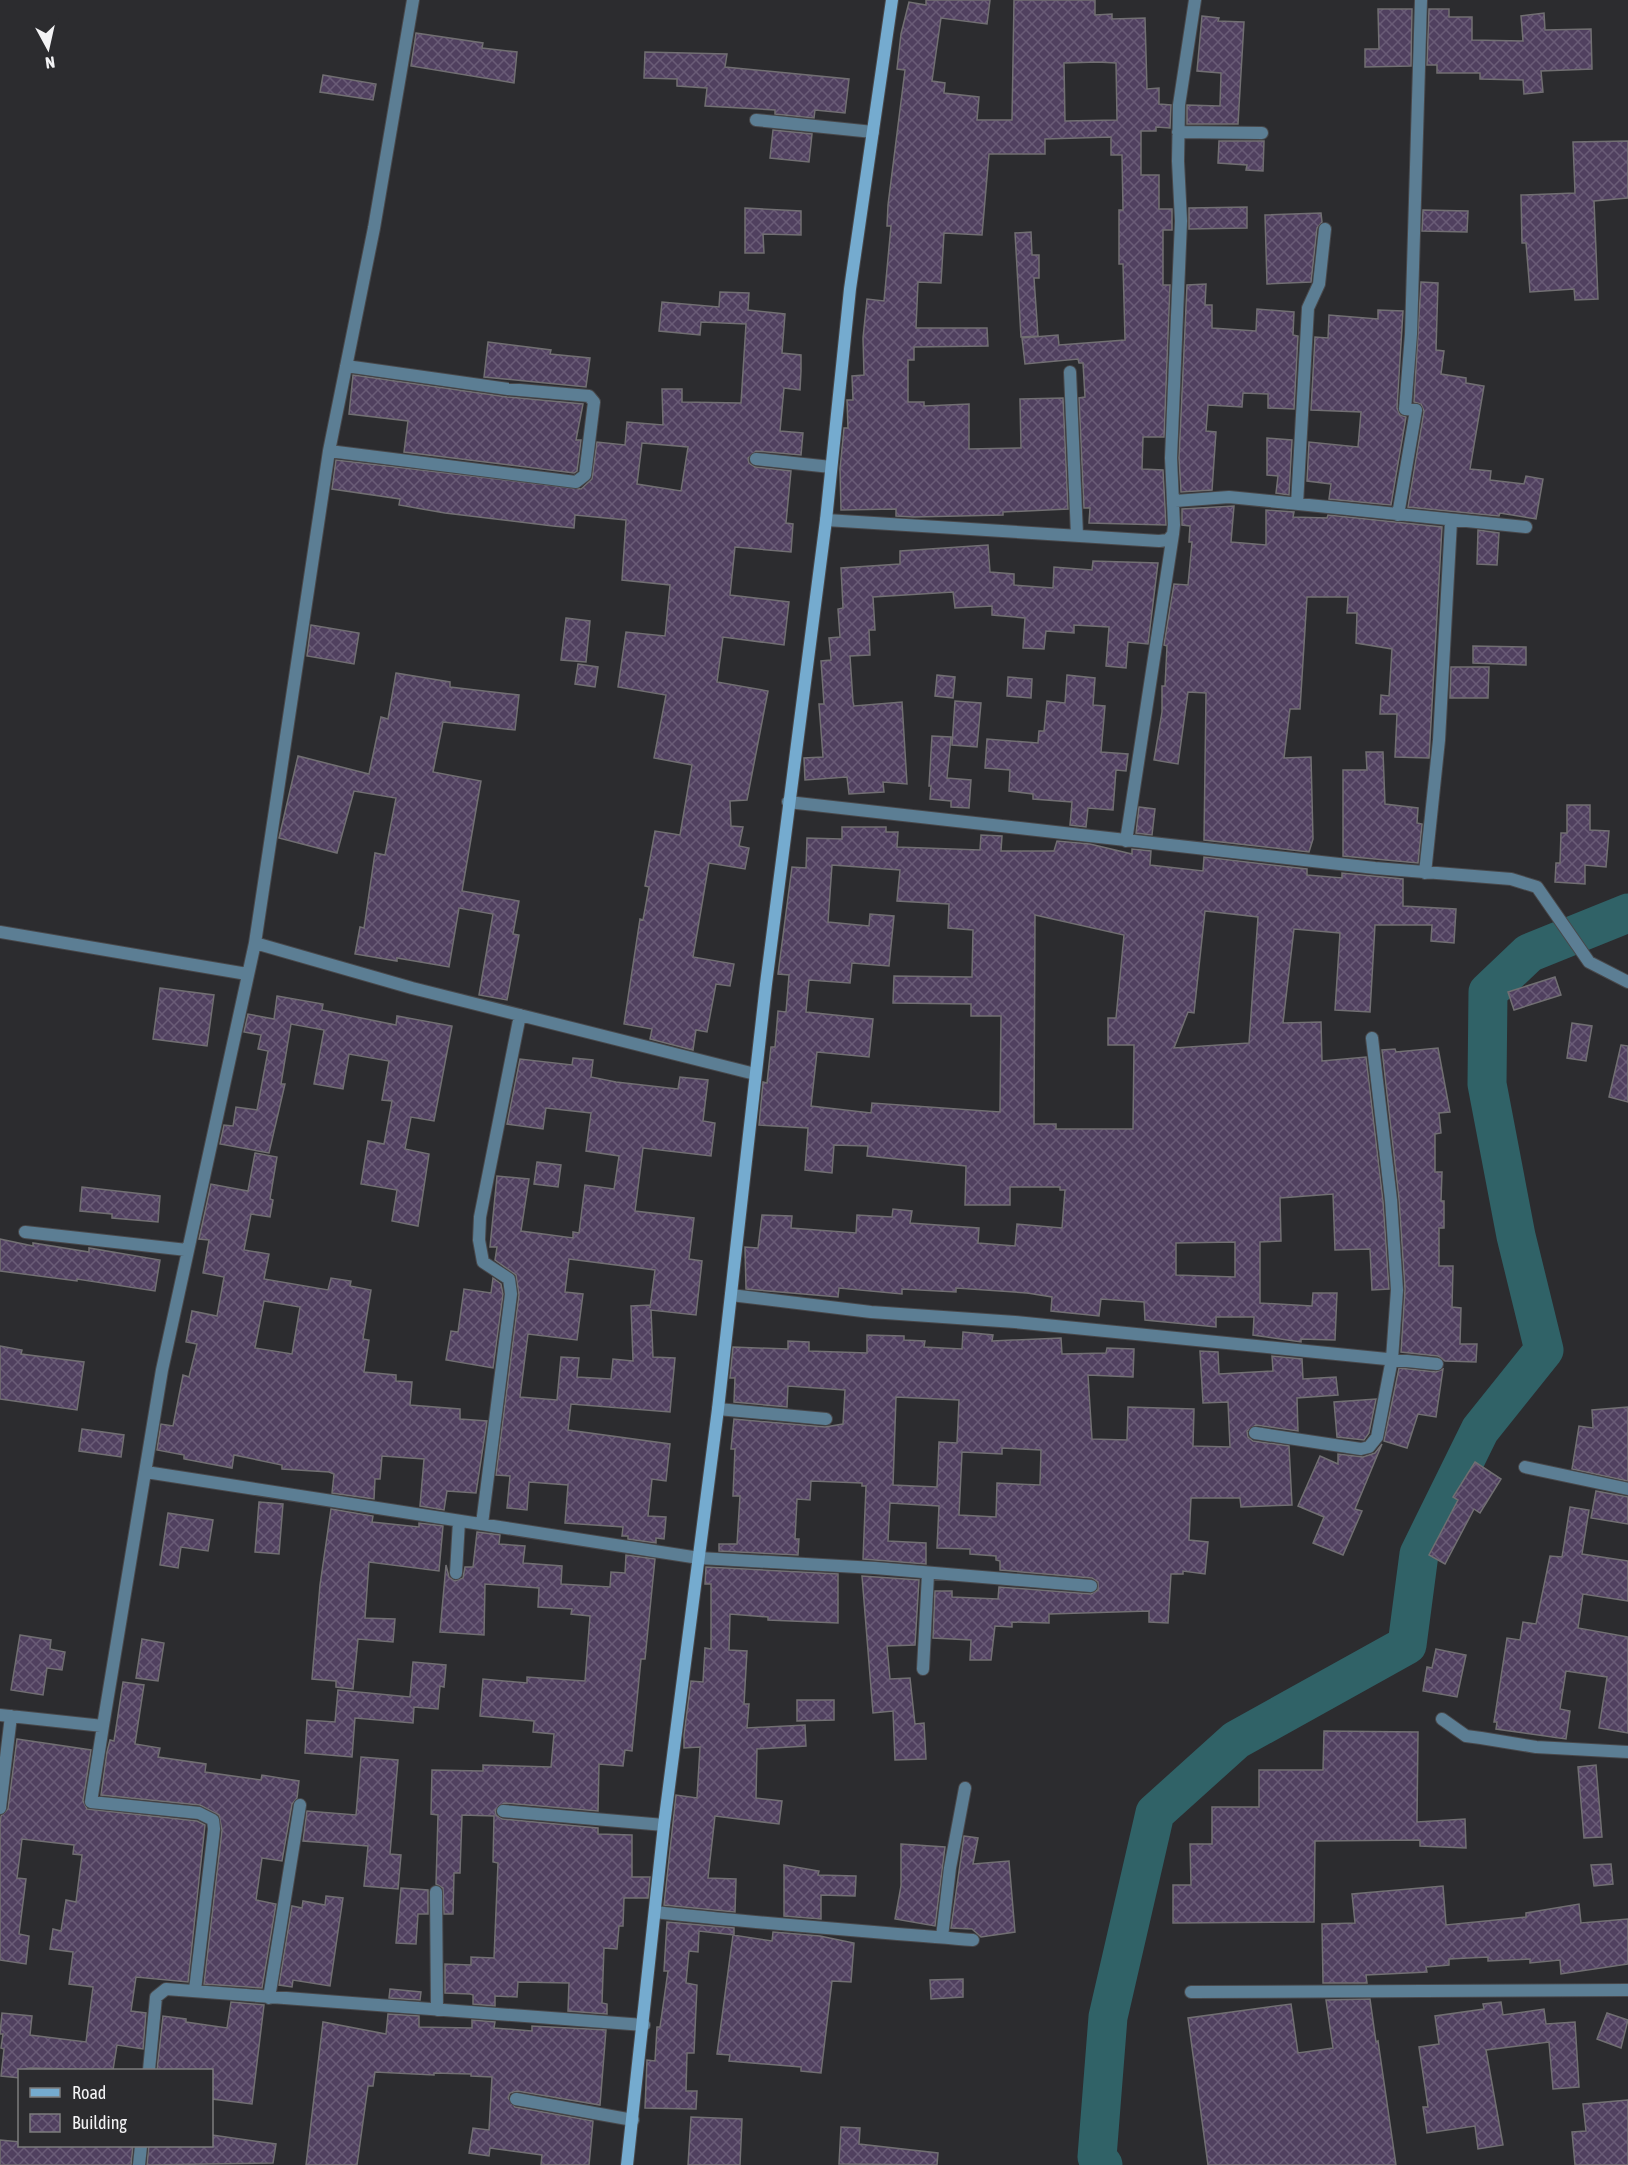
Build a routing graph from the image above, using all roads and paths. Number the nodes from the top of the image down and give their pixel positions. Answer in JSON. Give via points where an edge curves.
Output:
{"nodes":[{"id":1,"x":413,"y":0,"type":"edge"},
{"id":2,"x":892,"y":0,"type":"edge"},
{"id":3,"x":1195,"y":0,"type":"edge"},
{"id":4,"x":1421,"y":0,"type":"edge"},
{"id":5,"x":756,"y":120,"type":"dead end"},
{"id":6,"x":873,"y":132,"type":"junction"},
{"id":7,"x":1178,"y":132,"type":"junction"},
{"id":8,"x":1262,"y":133,"type":"dead end"},
{"id":9,"x":1325,"y":229,"type":"dead end"},
{"id":10,"x":346,"y":366,"type":"junction"},
{"id":11,"x":1070,"y":372,"type":"dead end"},
{"id":12,"x":329,"y":451,"type":"junction"},
{"id":13,"x":756,"y":459,"type":"dead end"},
{"id":14,"x":831,"y":467,"type":"junction"},
{"id":15,"x":1175,"y":501,"type":"junction"},
{"id":16,"x":1297,"y":504,"type":"junction"},
{"id":17,"x":1398,"y":515,"type":"junction"},
{"id":18,"x":826,"y":520,"type":"junction"},
{"id":19,"x":1451,"y":521,"type":"junction"},
{"id":20,"x":1526,"y":528,"type":"dead end"},
{"id":21,"x":1173,"y":534,"type":"junction"},
{"id":22,"x":1077,"y":535,"type":"junction"},
{"id":23,"x":788,"y":802,"type":"junction"},
{"id":24,"x":1126,"y":841,"type":"junction"},
{"id":25,"x":1425,"y":873,"type":"junction"},
{"id":26,"x":0,"y":932,"type":"edge"},
{"id":27,"x":255,"y":943,"type":"junction"},
{"id":28,"x":247,"y":974,"type":"junction"},
{"id":29,"x":1628,"y":982,"type":"edge"},
{"id":30,"x":520,"y":1015,"type":"junction"},
{"id":31,"x":1372,"y":1038,"type":"dead end"},
{"id":32,"x":755,"y":1074,"type":"junction"},
{"id":33,"x":25,"y":1232,"type":"dead end"},
{"id":34,"x":188,"y":1250,"type":"junction"},
{"id":35,"x":731,"y":1295,"type":"junction"},
{"id":36,"x":1392,"y":1359,"type":"junction"},
{"id":37,"x":1437,"y":1364,"type":"dead end"},
{"id":38,"x":718,"y":1409,"type":"junction"},
{"id":39,"x":826,"y":1419,"type":"dead end"},
{"id":40,"x":1254,"y":1433,"type":"dead end"},
{"id":41,"x":1525,"y":1467,"type":"dead end"},
{"id":42,"x":146,"y":1472,"type":"junction"},
{"id":43,"x":1628,"y":1489,"type":"edge"},
{"id":44,"x":459,"y":1521,"type":"junction"},
{"id":45,"x":482,"y":1524,"type":"junction"},
{"id":46,"x":699,"y":1558,"type":"junction"},
{"id":47,"x":456,"y":1573,"type":"dead end"},
{"id":48,"x":928,"y":1574,"type":"junction"},
{"id":49,"x":1091,"y":1586,"type":"dead end"},
{"id":50,"x":923,"y":1669,"type":"dead end"},
{"id":51,"x":6,"y":1715,"type":"edge"},
{"id":52,"x":1442,"y":1719,"type":"dead end"},
{"id":53,"x":103,"y":1726,"type":"junction"},
{"id":54,"x":1628,"y":1752,"type":"edge"},
{"id":55,"x":965,"y":1788,"type":"dead end"},
{"id":56,"x":300,"y":1805,"type":"dead end"},
{"id":57,"x":0,"y":1808,"type":"edge"},
{"id":58,"x":502,"y":1811,"type":"dead end"},
{"id":59,"x":664,"y":1825,"type":"junction"},
{"id":60,"x":436,"y":1892,"type":"dead end"},
{"id":61,"x":655,"y":1912,"type":"junction"},
{"id":62,"x":942,"y":1937,"type":"junction"},
{"id":63,"x":974,"y":1940,"type":"dead end"},
{"id":64,"x":195,"y":1990,"type":"junction"},
{"id":65,"x":1628,"y":1990,"type":"edge"},
{"id":66,"x":1191,"y":1992,"type":"dead end"},
{"id":67,"x":270,"y":1998,"type":"junction"},
{"id":68,"x":437,"y":2010,"type":"junction"},
{"id":69,"x":644,"y":2025,"type":"junction"},
{"id":70,"x":149,"y":2069,"type":"edge"},
{"id":71,"x":516,"y":2099,"type":"dead end"},
{"id":72,"x":633,"y":2120,"type":"junction"},
{"id":73,"x":141,"y":2147,"type":"edge"},
{"id":74,"x":139,"y":2165,"type":"edge"},
{"id":75,"x":627,"y":2165,"type":"edge"}],
"edges":[{"from":1,"to":10,"type":"street"},
{"from":2,"to":6,"type":"main road"},
{"from":3,"to":7,"type":"street"},
{"from":4,"to":17,"type":"street","via":[[1411,334],[1405,409],[1416,410]]},
{"from":5,"to":6,"type":"street"},
{"from":6,"to":14,"type":"main road","via":[[850,289]]},
{"from":7,"to":8,"type":"street"},
{"from":7,"to":15,"type":"street","via":[[1181,220],[1171,458]]},
{"from":9,"to":16,"type":"street","via":[[1319,284],[1308,308]]},
{"from":10,"to":12,"type":"street"},
{"from":10,"to":12,"type":"street","via":[[589,396],[594,402],[585,475],[576,482]]},
{"from":11,"to":22,"type":"street"},
{"from":12,"to":27,"type":"street"},
{"from":13,"to":14,"type":"street"},
{"from":14,"to":18,"type":"main road"},
{"from":15,"to":16,"type":"street","via":[[1229,497]]},
{"from":15,"to":21,"type":"street"},
{"from":16,"to":17,"type":"street"},
{"from":17,"to":19,"type":"street"},
{"from":18,"to":22,"type":"street"},
{"from":18,"to":23,"type":"main road"},
{"from":19,"to":20,"type":"street"},
{"from":19,"to":25,"type":"street","via":[[1438,740]]},
{"from":21,"to":22,"type":"street","via":[[1168,540],[1159,541]]},
{"from":21,"to":24,"type":"street"},
{"from":23,"to":24,"type":"street"},
{"from":23,"to":32,"type":"main road"},
{"from":24,"to":25,"type":"street"},
{"from":25,"to":29,"type":"street","via":[[1511,879],[1537,887],[1589,962]]},
{"from":26,"to":28,"type":"street"},
{"from":27,"to":28,"type":"street"},
{"from":27,"to":30,"type":"street"},
{"from":28,"to":34,"type":"street"},
{"from":30,"to":32,"type":"street"},
{"from":30,"to":45,"type":"street","via":[[480,1217],[483,1262],[509,1279],[511,1294]]},
{"from":31,"to":36,"type":"street","via":[[1397,1290]]},
{"from":32,"to":35,"type":"main road"},
{"from":33,"to":34,"type":"street"},
{"from":34,"to":42,"type":"street","via":[[162,1370]]},
{"from":35,"to":36,"type":"street","via":[[871,1312],[1016,1322]]},
{"from":35,"to":38,"type":"main road"},
{"from":36,"to":37,"type":"street"},
{"from":36,"to":40,"type":"street","via":[[1377,1437],[1370,1447],[1361,1449]]},
{"from":38,"to":39,"type":"street"},
{"from":38,"to":46,"type":"main road"},
{"from":41,"to":43,"type":"street"},
{"from":42,"to":44,"type":"street"},
{"from":42,"to":53,"type":"street"},
{"from":44,"to":45,"type":"street"},
{"from":44,"to":47,"type":"street"},
{"from":45,"to":46,"type":"street"},
{"from":46,"to":48,"type":"street"},
{"from":46,"to":59,"type":"main road"},
{"from":48,"to":49,"type":"street"},
{"from":48,"to":50,"type":"street"},
{"from":51,"to":53,"type":"street"},
{"from":51,"to":57,"type":"street"},
{"from":52,"to":54,"type":"street","via":[[1466,1736],[1536,1747]]},
{"from":53,"to":64,"type":"street","via":[[92,1802],[199,1813],[213,1820]]},
{"from":55,"to":62,"type":"street"},
{"from":56,"to":67,"type":"street"},
{"from":58,"to":59,"type":"street"},
{"from":59,"to":61,"type":"main road"},
{"from":60,"to":68,"type":"street"},
{"from":61,"to":62,"type":"street","via":[[849,1932]]},
{"from":61,"to":69,"type":"main road"},
{"from":62,"to":63,"type":"street"},
{"from":64,"to":67,"type":"street"},
{"from":64,"to":70,"type":"street","via":[[165,1989],[156,1997]]},
{"from":65,"to":66,"type":"street"},
{"from":67,"to":68,"type":"street"},
{"from":68,"to":69,"type":"street"},
{"from":69,"to":72,"type":"main road"},
{"from":71,"to":72,"type":"street"},
{"from":72,"to":75,"type":"main road"},
{"from":73,"to":74,"type":"street"}]}
